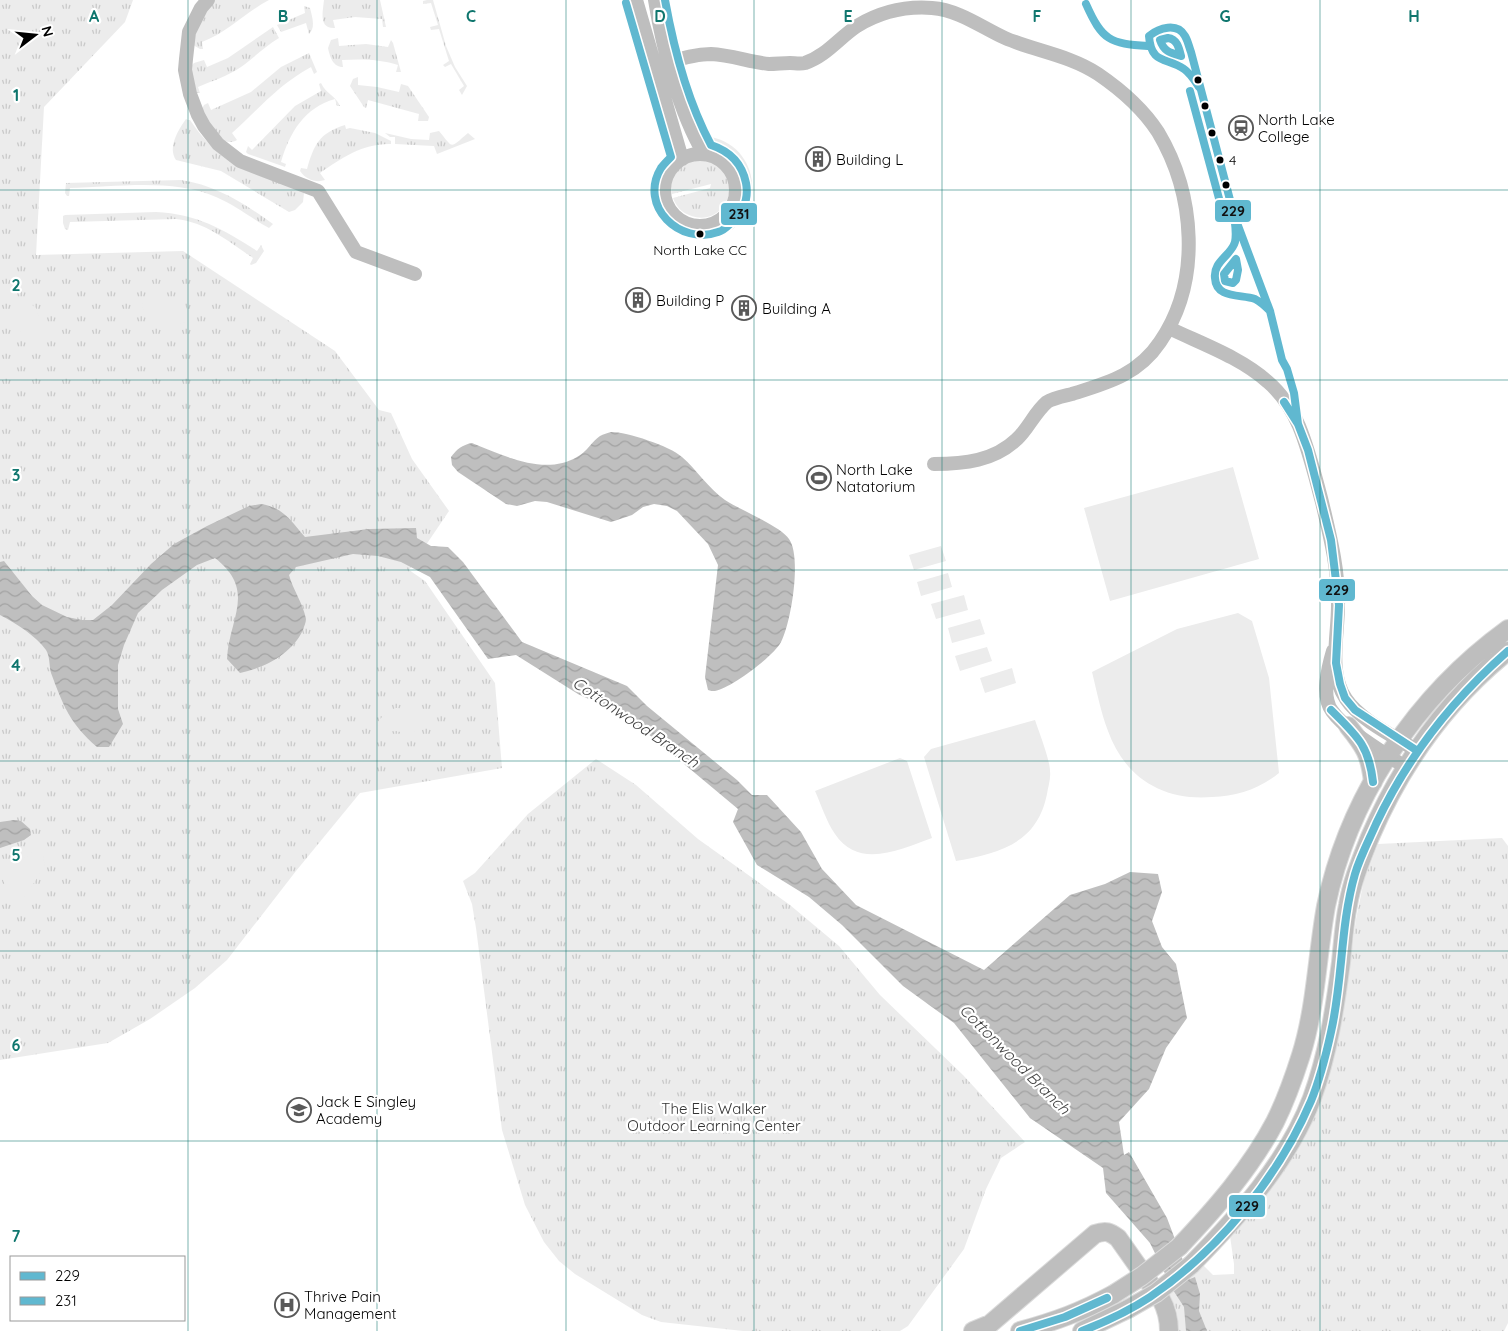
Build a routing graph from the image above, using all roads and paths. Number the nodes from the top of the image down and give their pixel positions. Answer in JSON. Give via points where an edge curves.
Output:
{"nodes":[{"id":1,"x":208,"y":0,"type":"edge"},
{"id":2,"x":636,"y":0,"type":"edge"},
{"id":3,"x":655,"y":0,"type":"edge"},
{"id":4,"x":669,"y":62,"type":"junction"},
{"id":5,"x":655,"y":66,"type":"junction"},
{"id":6,"x":704,"y":154,"type":"junction"},
{"id":7,"x":682,"y":159,"type":"junction"},
{"id":8,"x":415,"y":274,"type":"dead end"},
{"id":9,"x":1169,"y":328,"type":"junction"},
{"id":10,"x":934,"y":464,"type":"dead end"},
{"id":11,"x":1508,"y":628,"type":"edge"},
{"id":12,"x":1337,"y":639,"type":"junction"},
{"id":13,"x":1508,"y":651,"type":"edge"},
{"id":14,"x":1348,"y":726,"type":"junction"},
{"id":15,"x":1400,"y":740,"type":"junction"},
{"id":16,"x":1416,"y":750,"type":"junction"},
{"id":17,"x":1388,"y":755,"type":"junction"},
{"id":18,"x":1405,"y":767,"type":"junction"},
{"id":19,"x":1373,"y":782,"type":"junction"},
{"id":20,"x":973,"y":1331,"type":"edge"},
{"id":21,"x":1020,"y":1331,"type":"edge"},
{"id":22,"x":1082,"y":1331,"type":"edge"},
{"id":23,"x":1169,"y":1331,"type":"edge"}],
"edges":[{"from":1,"to":8,"type":"street","via":[[189,32],[185,70],[190,94],[204,126],[218,144],[240,161],[318,191],[356,252]]},
{"from":2,"to":5,"type":"street"},
{"from":3,"to":4,"type":"street"},
{"from":4,"to":5,"type":"street"},
{"from":4,"to":6,"type":"street","via":[[692,133]]},
{"from":4,"to":9,"type":"street","via":[[694,55],[714,54],[770,64],[805,63],[830,49],[857,26],[889,12],[911,7],[954,12],[1005,38],[1076,62],[1117,88],[1142,111],[1158,132],[1181,184],[1189,254],[1185,282]]},
{"from":5,"to":7,"type":"street"},
{"from":6,"to":7,"type":"street"},
{"from":6,"to":7,"type":"street","via":[[726,164],[736,186],[736,198],[731,209],[713,224],[690,225],[679,219],[668,206],[664,194],[667,177]]},
{"from":9,"to":10,"type":"street","via":[[1147,359],[1115,381],[1048,402],[1017,439],[995,455],[967,463]]},
{"from":9,"to":12,"type":"street","via":[[1254,371],[1283,399],[1298,424],[1308,450],[1331,540],[1336,572]]},
{"from":11,"to":15,"type":"main road","via":[[1456,671]]},
{"from":12,"to":14,"type":"street","via":[[1327,669],[1326,691],[1331,710]]},
{"from":12,"to":15,"type":"street","via":[[1336,663],[1345,698],[1355,710]]},
{"from":13,"to":16,"type":"main road","via":[[1464,693]]},
{"from":14,"to":17,"type":"street"},
{"from":14,"to":19,"type":"main road","via":[[1369,755]]},
{"from":15,"to":16,"type":"street"},
{"from":15,"to":17,"type":"main road"},
{"from":16,"to":18,"type":"main road"},
{"from":17,"to":18,"type":"street"},
{"from":17,"to":19,"type":"main road"},
{"from":18,"to":22,"type":"main road","bridge":true,"via":[[1356,871],[1347,906],[1331,1030],[1311,1100],[1296,1133],[1250,1202],[1191,1265],[1156,1294]]},
{"from":19,"to":21,"type":"main road","bridge":true,"via":[[1340,854],[1327,904],[1302,1055],[1276,1121],[1254,1156],[1225,1196],[1180,1247],[1142,1276],[1086,1310]]},
{"from":20,"to":23,"type":"main road","via":[[990,1324],[1102,1231],[1118,1238],[1161,1299],[1169,1320]]}]}
